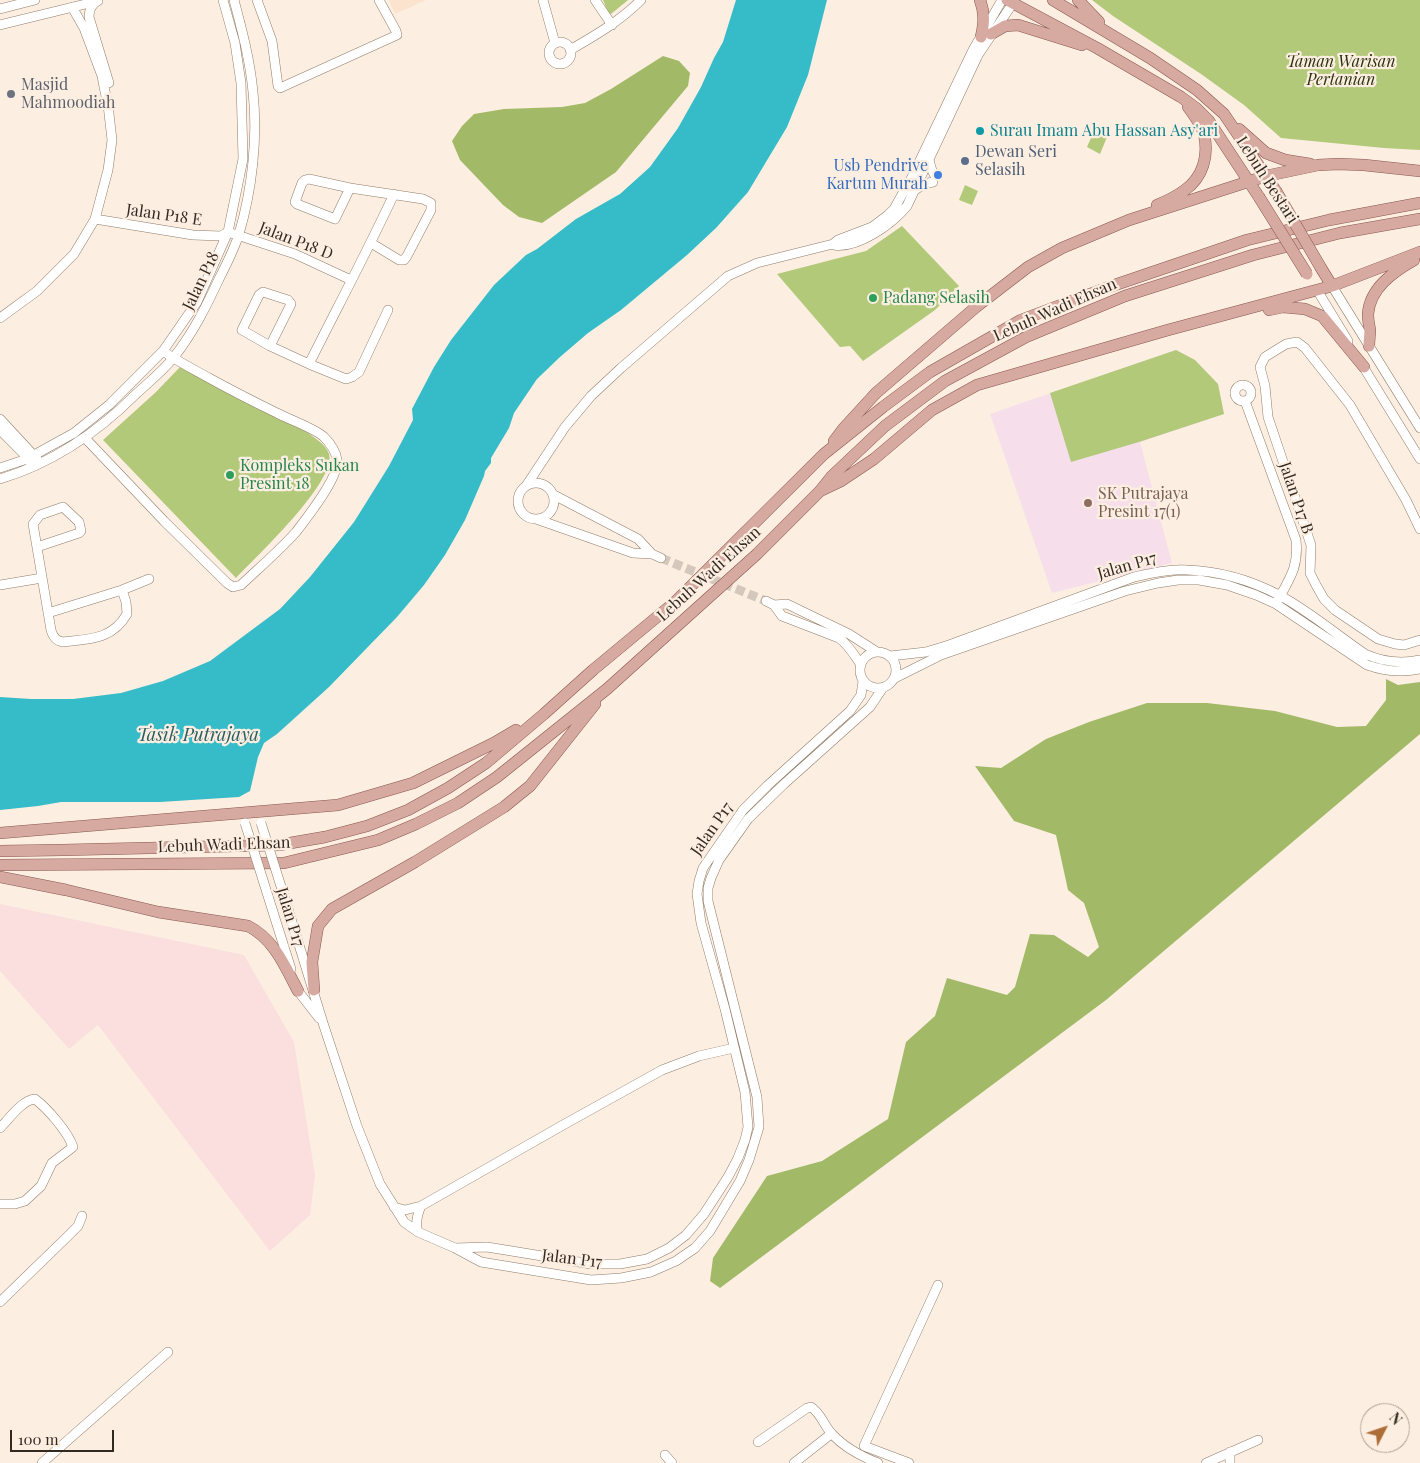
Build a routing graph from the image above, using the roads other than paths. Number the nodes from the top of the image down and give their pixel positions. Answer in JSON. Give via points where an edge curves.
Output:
{"nodes":[{"id":1,"x":35,"y":0,"type":"edge"},
{"id":2,"x":223,"y":0,"type":"edge"},
{"id":3,"x":234,"y":0,"type":"edge"},
{"id":4,"x":257,"y":0,"type":"edge"},
{"id":5,"x":379,"y":0,"type":"edge"},
{"id":6,"x":543,"y":0,"type":"edge"},
{"id":7,"x":595,"y":0,"type":"edge"},
{"id":8,"x":641,"y":0,"type":"edge"},
{"id":9,"x":980,"y":0,"type":"edge"},
{"id":10,"x":1053,"y":0,"type":"edge"},
{"id":11,"x":1078,"y":0,"type":"edge"},
{"id":12,"x":100,"y":1,"type":"edge"},
{"id":13,"x":1009,"y":1,"type":"edge"},
{"id":14,"x":72,"y":7,"type":"junction"},
{"id":15,"x":0,"y":9,"type":"edge"},
{"id":16,"x":0,"y":25,"type":"edge"},
{"id":17,"x":612,"y":25,"type":"junction"},
{"id":18,"x":1109,"y":33,"type":"junction"},
{"id":19,"x":986,"y":36,"type":"junction"},
{"id":20,"x":556,"y":43,"type":"junction"},
{"id":21,"x":1096,"y":48,"type":"junction"},
{"id":22,"x":570,"y":50,"type":"junction"},
{"id":23,"x":1181,"y":97,"type":"junction"},
{"id":24,"x":108,"y":105,"type":"junction"},
{"id":25,"x":1224,"y":114,"type":"junction"},
{"id":26,"x":929,"y":158,"type":"junction"},
{"id":27,"x":1318,"y":165,"type":"junction"},
{"id":28,"x":1420,"y":171,"type":"edge"},
{"id":29,"x":919,"y":173,"type":"junction"},
{"id":30,"x":1266,"y":176,"type":"junction"},
{"id":31,"x":1249,"y":181,"type":"junction"},
{"id":32,"x":350,"y":188,"type":"junction"},
{"id":33,"x":915,"y":190,"type":"junction"},
{"id":34,"x":394,"y":194,"type":"junction"},
{"id":35,"x":1420,"y":203,"type":"edge"},
{"id":36,"x":1420,"y":219,"type":"edge"},
{"id":37,"x":95,"y":220,"type":"junction"},
{"id":38,"x":1129,"y":220,"type":"junction"},
{"id":39,"x":228,"y":232,"type":"junction"},
{"id":40,"x":239,"y":235,"type":"junction"},
{"id":41,"x":371,"y":244,"type":"junction"},
{"id":42,"x":833,"y":244,"type":"junction"},
{"id":43,"x":1420,"y":252,"type":"edge"},
{"id":44,"x":1420,"y":257,"type":"edge"},
{"id":45,"x":351,"y":280,"type":"junction"},
{"id":46,"x":1332,"y":286,"type":"junction"},
{"id":47,"x":1317,"y":290,"type":"junction"},
{"id":48,"x":388,"y":310,"type":"dead end"},
{"id":49,"x":0,"y":318,"type":"edge"},
{"id":50,"x":1168,"y":330,"type":"junction"},
{"id":51,"x":270,"y":346,"type":"junction"},
{"id":52,"x":1369,"y":346,"type":"junction"},
{"id":53,"x":163,"y":351,"type":"junction"},
{"id":54,"x":173,"y":358,"type":"junction"},
{"id":55,"x":309,"y":364,"type":"junction"},
{"id":56,"x":1364,"y":367,"type":"junction"},
{"id":57,"x":1252,"y":394,"type":"junction"},
{"id":58,"x":1266,"y":394,"type":"junction"},
{"id":59,"x":1245,"y":401,"type":"junction"},
{"id":60,"x":0,"y":419,"type":"edge"},
{"id":61,"x":1420,"y":428,"type":"edge"},
{"id":62,"x":0,"y":430,"type":"edge"},
{"id":63,"x":85,"y":438,"type":"junction"},
{"id":64,"x":824,"y":454,"type":"junction"},
{"id":65,"x":31,"y":457,"type":"junction"},
{"id":66,"x":1420,"y":459,"type":"edge"},
{"id":67,"x":37,"y":465,"type":"junction"},
{"id":68,"x":540,"y":466,"type":"junction"},
{"id":69,"x":0,"y":468,"type":"edge"},
{"id":70,"x":0,"y":479,"type":"edge"},
{"id":71,"x":526,"y":486,"type":"junction"},
{"id":72,"x":548,"y":487,"type":"junction"},
{"id":73,"x":1291,"y":487,"type":"junction"},
{"id":74,"x":1278,"y":491,"type":"junction"},
{"id":75,"x":820,"y":492,"type":"junction"},
{"id":76,"x":554,"y":496,"type":"junction"},
{"id":77,"x":536,"y":519,"type":"junction"},
{"id":78,"x":1420,"y":529,"type":"edge"},
{"id":79,"x":37,"y":547,"type":"junction"},
{"id":80,"x":652,"y":554,"type":"junction"},
{"id":81,"x":661,"y":558,"type":"tunnel mouth"},
{"id":82,"x":42,"y":578,"type":"junction"},
{"id":83,"x":150,"y":579,"type":"dead end"},
{"id":84,"x":0,"y":585,"type":"edge"},
{"id":85,"x":122,"y":590,"type":"junction"},
{"id":86,"x":1278,"y":600,"type":"junction"},
{"id":87,"x":48,"y":613,"type":"junction"},
{"id":88,"x":1420,"y":640,"type":"edge"},
{"id":89,"x":877,"y":652,"type":"junction"},
{"id":90,"x":890,"y":656,"type":"junction"},
{"id":91,"x":1420,"y":660,"type":"edge"},
{"id":92,"x":861,"y":665,"type":"junction"},
{"id":93,"x":1420,"y":669,"type":"edge"},
{"id":94,"x":895,"y":678,"type":"junction"},
{"id":95,"x":863,"y":681,"type":"junction"},
{"id":96,"x":607,"y":689,"type":"junction"},
{"id":97,"x":882,"y":689,"type":"junction"},
{"id":98,"x":544,"y":714,"type":"junction"},
{"id":99,"x":258,"y":811,"type":"junction"},
{"id":100,"x":241,"y":812,"type":"junction"},
{"id":101,"x":0,"y":832,"type":"edge"},
{"id":102,"x":0,"y":851,"type":"edge"},
{"id":103,"x":0,"y":865,"type":"edge"},
{"id":104,"x":0,"y":877,"type":"edge"},
{"id":105,"x":314,"y":990,"type":"junction"},
{"id":106,"x":298,"y":991,"type":"junction"},
{"id":107,"x":323,"y":1023,"type":"junction"},
{"id":108,"x":734,"y":1048,"type":"junction"},
{"id":109,"x":748,"y":1127,"type":"junction"},
{"id":110,"x":759,"y":1127,"type":"junction"},
{"id":111,"x":0,"y":1128,"type":"edge"},
{"id":112,"x":0,"y":1204,"type":"edge"},
{"id":113,"x":421,"y":1206,"type":"junction"},
{"id":114,"x":393,"y":1207,"type":"junction"},
{"id":115,"x":82,"y":1216,"type":"dead end"},
{"id":116,"x":418,"y":1232,"type":"junction"},
{"id":117,"x":455,"y":1248,"type":"junction"},
{"id":118,"x":575,"y":1262,"type":"junction"},
{"id":119,"x":575,"y":1277,"type":"junction"},
{"id":120,"x":938,"y":1285,"type":"dead end"},
{"id":121,"x":0,"y":1302,"type":"edge"},
{"id":122,"x":168,"y":1352,"type":"dead end"},
{"id":123,"x":831,"y":1434,"type":"junction"},
{"id":124,"x":1258,"y":1440,"type":"dead end"},
{"id":125,"x":758,"y":1442,"type":"dead end"},
{"id":126,"x":1230,"y":1452,"type":"junction"},
{"id":127,"x":665,"y":1455,"type":"dead end"},
{"id":128,"x":42,"y":1463,"type":"edge"},
{"id":129,"x":672,"y":1463,"type":"edge"},
{"id":130,"x":794,"y":1463,"type":"edge"},
{"id":131,"x":878,"y":1463,"type":"edge"},
{"id":132,"x":909,"y":1463,"type":"edge"},
{"id":133,"x":1206,"y":1463,"type":"edge"},
{"id":134,"x":1230,"y":1463,"type":"edge"}],
"edges":[{"from":1,"to":15,"type":"street"},
{"from":2,"to":39,"type":"street","name":"Jalan P18","via":[[235,43],[241,83],[243,144],[243,159]]},
{"from":3,"to":40,"type":"street","name":"Jalan P18","via":[[254,93],[255,145]]},
{"from":4,"to":5,"type":"street","via":[[272,41],[280,88],[397,35]]},
{"from":6,"to":20,"type":"street"},
{"from":7,"to":17,"type":"street"},
{"from":8,"to":17,"type":"street"},
{"from":9,"to":19,"type":"main road"},
{"from":10,"to":18,"type":"main road","name":"Lebuh Bestari"},
{"from":11,"to":18,"type":"main road"},
{"from":12,"to":14,"type":"street"},
{"from":12,"to":24,"type":"street","via":[[89,11],[89,17],[109,82],[112,103]]},
{"from":13,"to":19,"type":"street"},
{"from":13,"to":21,"type":"main road","name":"Lebuh Bestari"},
{"from":14,"to":16,"type":"street"},
{"from":14,"to":24,"type":"street","via":[[84,28],[102,76]]},
{"from":17,"to":22,"type":"street"},
{"from":18,"to":25,"type":"main road","name":"Lebuh Bestari","via":[[1197,90]]},
{"from":19,"to":21,"type":"main road","via":[[1005,26],[1018,25]]},
{"from":19,"to":26,"type":"street"},
{"from":19,"to":29,"type":"street","via":[[964,69]]},
{"from":20,"to":22,"type":"street","via":[[563,42]]},
{"from":20,"to":22,"type":"street","via":[[550,51],[555,62],[567,61]]},
{"from":21,"to":23,"type":"main road","name":"Lebuh Bestari"},
{"from":23,"to":31,"type":"main road","name":"Lebuh Bestari","via":[[1209,121]]},
{"from":23,"to":38,"type":"main road","via":[[1204,135],[1206,161],[1193,184],[1184,191]]},
{"from":24,"to":37,"type":"street","via":[[112,140]]},
{"from":25,"to":27,"type":"main road","via":[[1266,153],[1285,160]]},
{"from":25,"to":30,"type":"main road","name":"Lebuh Bestari"},
{"from":26,"to":29,"type":"street"},
{"from":26,"to":33,"type":"street","via":[[934,179]]},
{"from":27,"to":28,"type":"main road","via":[[1364,165]]},
{"from":27,"to":30,"type":"main road"},
{"from":29,"to":33,"type":"street"},
{"from":29,"to":42,"type":"street","via":[[888,215],[872,227]]},
{"from":30,"to":31,"type":"main road"},
{"from":30,"to":46,"type":"main road","name":"Lebuh Bestari","bridge":true},
{"from":31,"to":38,"type":"main road"},
{"from":31,"to":47,"type":"main road","name":"Lebuh Bestari","bridge":true},
{"from":32,"to":32,"type":"street","via":[[332,219],[295,202],[305,180]]},
{"from":32,"to":34,"type":"street"},
{"from":33,"to":42,"type":"street","via":[[907,206],[886,226],[858,241],[841,246]]},
{"from":34,"to":41,"type":"street"},
{"from":34,"to":41,"type":"street","via":[[428,201],[431,210],[404,260]]},
{"from":35,"to":64,"type":"main road","name":"Lebuh Wadi Ehsan","via":[[1247,240],[1021,320],[930,372]]},
{"from":36,"to":75,"type":"main road","name":"Lebuh Wadi Ehsan","via":[[1340,233],[1253,255],[1125,296],[1026,337],[946,381],[885,426],[832,476]]},
{"from":37,"to":39,"type":"street","name":"Jalan P18 E","via":[[193,235],[221,236]]},
{"from":37,"to":49,"type":"street","via":[[74,254],[37,290]]},
{"from":38,"to":64,"type":"main road","via":[[1062,248],[1020,272],[876,393]]},
{"from":39,"to":40,"type":"street","name":"Jalan P18 D"},
{"from":39,"to":53,"type":"street","name":"Jalan P18","via":[[197,302]]},
{"from":40,"to":45,"type":"street","name":"Jalan P18 D","via":[[295,254]]},
{"from":40,"to":54,"type":"street","name":"Jalan P18","via":[[200,319]]},
{"from":41,"to":45,"type":"street"},
{"from":42,"to":68,"type":"street","via":[[757,263],[728,276],[608,379],[565,427]]},
{"from":43,"to":46,"type":"main road"},
{"from":44,"to":52,"type":"main road","via":[[1394,272],[1376,291],[1368,315]]},
{"from":45,"to":55,"type":"street"},
{"from":46,"to":47,"type":"main road"},
{"from":46,"to":52,"type":"street","name":"Lebuh Bestari"},
{"from":47,"to":50,"type":"main road"},
{"from":47,"to":56,"type":"street","name":"Lebuh Bestari"},
{"from":48,"to":55,"type":"street","via":[[356,375],[346,378]]},
{"from":50,"to":56,"type":"main road","via":[[1283,307],[1305,309],[1322,316]]},
{"from":50,"to":75,"type":"main road","via":[[978,385],[932,410],[874,459]]},
{"from":51,"to":51,"type":"street","via":[[242,330],[263,292],[291,304]]},
{"from":51,"to":55,"type":"street"},
{"from":52,"to":61,"type":"street","name":"Lebuh Bestari"},
{"from":53,"to":54,"type":"street"},
{"from":53,"to":65,"type":"street","name":"Jalan P18","via":[[109,405],[74,433]]},
{"from":54,"to":63,"type":"street","name":"Jalan P18","via":[[101,427]]},
{"from":54,"to":63,"type":"street","via":[[316,432],[335,452],[336,471],[318,501],[295,532],[247,579],[238,586],[227,583]]},
{"from":56,"to":66,"type":"street","name":"Lebuh Bestari"},
{"from":57,"to":58,"type":"street"},
{"from":57,"to":59,"type":"street"},
{"from":57,"to":59,"type":"street","via":[[1246,385],[1236,388],[1237,399]]},
{"from":58,"to":73,"type":"street","via":[[1268,417]]},
{"from":58,"to":78,"type":"street","via":[[1260,367],[1262,361],[1286,344],[1300,344],[1350,405]]},
{"from":59,"to":74,"type":"street","name":"Jalan P17 B"},
{"from":60,"to":65,"type":"street"},
{"from":62,"to":65,"type":"street"},
{"from":63,"to":67,"type":"street","name":"Jalan P18"},
{"from":64,"to":98,"type":"main road","name":"Lebuh Wadi Ehsan","via":[[675,602]]},
{"from":65,"to":67,"type":"street"},
{"from":65,"to":69,"type":"street","name":"Jalan P18"},
{"from":67,"to":70,"type":"street","name":"Jalan P18"},
{"from":68,"to":71,"type":"street"},
{"from":68,"to":72,"type":"street"},
{"from":71,"to":72,"type":"street","via":[[535,482]]},
{"from":71,"to":77,"type":"street","via":[[518,498],[520,509]]},
{"from":72,"to":76,"type":"street"},
{"from":73,"to":74,"type":"street"},
{"from":73,"to":88,"type":"street","via":[[1310,545],[1310,573],[1326,602],[1378,639],[1395,644]]},
{"from":74,"to":86,"type":"street","name":"Jalan P17 B","via":[[1296,540],[1297,553],[1296,563]]},
{"from":75,"to":96,"type":"main road","name":"Lebuh Wadi Ehsan","via":[[757,554]]},
{"from":76,"to":77,"type":"street","via":[[551,511]]},
{"from":76,"to":80,"type":"street","via":[[638,539]]},
{"from":77,"to":80,"type":"street","via":[[633,552]]},
{"from":79,"to":79,"type":"street","via":[[33,524],[40,515],[63,507],[80,525],[79,533]]},
{"from":79,"to":82,"type":"street"},
{"from":80,"to":81,"type":"street"},
{"from":82,"to":84,"type":"street"},
{"from":82,"to":87,"type":"street"},
{"from":83,"to":85,"type":"street"},
{"from":85,"to":87,"type":"street"},
{"from":85,"to":87,"type":"street","via":[[127,610],[125,616],[107,634],[95,638],[59,641],[52,634]]},
{"from":86,"to":90,"type":"street","name":"Jalan P17","via":[[1256,585],[1221,574],[1189,570],[1156,572],[1134,577],[949,645],[926,652]]},
{"from":86,"to":91,"type":"street","name":"Jalan P17","via":[[1300,608],[1365,654],[1396,662]]},
{"from":86,"to":93,"type":"street","name":"Jalan P17","via":[[1366,665],[1391,671]]},
{"from":86,"to":94,"type":"street","name":"Jalan P17","via":[[1199,580],[1158,583],[1125,591],[941,655]]},
{"from":89,"to":90,"type":"street"},
{"from":89,"to":92,"type":"street","via":[[867,656]]},
{"from":89,"to":92,"type":"street","via":[[849,634],[787,604],[770,603],[782,616],[839,638],[849,646]]},
{"from":90,"to":94,"type":"street","via":[[896,666]]},
{"from":92,"to":95,"type":"street"},
{"from":94,"to":97,"type":"street"},
{"from":95,"to":97,"type":"street","via":[[869,687]]},
{"from":95,"to":108,"type":"street","name":"Jalan P17","via":[[861,695],[850,712],[750,803],[703,868],[698,887],[698,909]]},
{"from":96,"to":103,"type":"main road","name":"Lebuh Wadi Ehsan","via":[[458,804],[378,840],[284,863]]},
{"from":96,"to":105,"type":"main road","via":[[530,786],[504,807],[332,909],[318,926],[312,962]]},
{"from":97,"to":110,"type":"street","name":"Jalan P17","via":[[870,707],[748,819],[719,860],[708,888],[708,901],[757,1096]]},
{"from":98,"to":99,"type":"main road","via":[[413,783],[338,805]]},
{"from":98,"to":102,"type":"main road","name":"Lebuh Wadi Ehsan","via":[[486,762],[448,788],[408,810],[325,838],[279,845]]},
{"from":99,"to":100,"type":"main road"},
{"from":99,"to":105,"type":"street","name":"Jalan P17","bridge":true},
{"from":100,"to":101,"type":"main road"},
{"from":100,"to":106,"type":"street","name":"Jalan P17","bridge":true},
{"from":104,"to":106,"type":"main road","via":[[158,912],[248,926],[265,937],[280,955]]},
{"from":105,"to":107,"type":"street","name":"Jalan P17"},
{"from":106,"to":107,"type":"street","name":"Jalan P17"},
{"from":107,"to":114,"type":"street","name":"Jalan P17","via":[[357,1126],[380,1184]]},
{"from":108,"to":109,"type":"street","name":"Jalan P17","via":[[745,1092]]},
{"from":108,"to":113,"type":"street","via":[[699,1056],[662,1070]]},
{"from":109,"to":110,"type":"street"},
{"from":109,"to":118,"type":"street","name":"Jalan P17","via":[[728,1177],[704,1214],[681,1239],[647,1259],[620,1264]]},
{"from":110,"to":119,"type":"street","name":"Jalan P17","via":[[740,1181],[710,1231],[695,1248],[651,1272],[591,1280]]},
{"from":111,"to":112,"type":"street","via":[[24,1103],[35,1099],[66,1134],[73,1148],[52,1163],[41,1186],[25,1201]]},
{"from":113,"to":114,"type":"street","via":[[405,1210]]},
{"from":113,"to":116,"type":"street","via":[[416,1222]]},
{"from":114,"to":116,"type":"street","name":"Jalan P17","via":[[404,1222]]},
{"from":115,"to":121,"type":"street","via":[[78,1226]]},
{"from":116,"to":117,"type":"street","name":"Jalan P17"},
{"from":117,"to":118,"type":"street","name":"Jalan P17","via":[[487,1247]]},
{"from":117,"to":119,"type":"street","name":"Jalan P17","via":[[482,1262]]},
{"from":118,"to":119,"type":"street"},
{"from":120,"to":132,"type":"street","via":[[864,1446]]},
{"from":122,"to":128,"type":"street"},
{"from":123,"to":125,"type":"street","via":[[816,1410],[810,1407]]},
{"from":123,"to":130,"type":"street"},
{"from":123,"to":131,"type":"street","via":[[858,1455]]},
{"from":124,"to":126,"type":"street"},
{"from":126,"to":133,"type":"street"},
{"from":126,"to":134,"type":"street"},
{"from":127,"to":129,"type":"street"}]}
